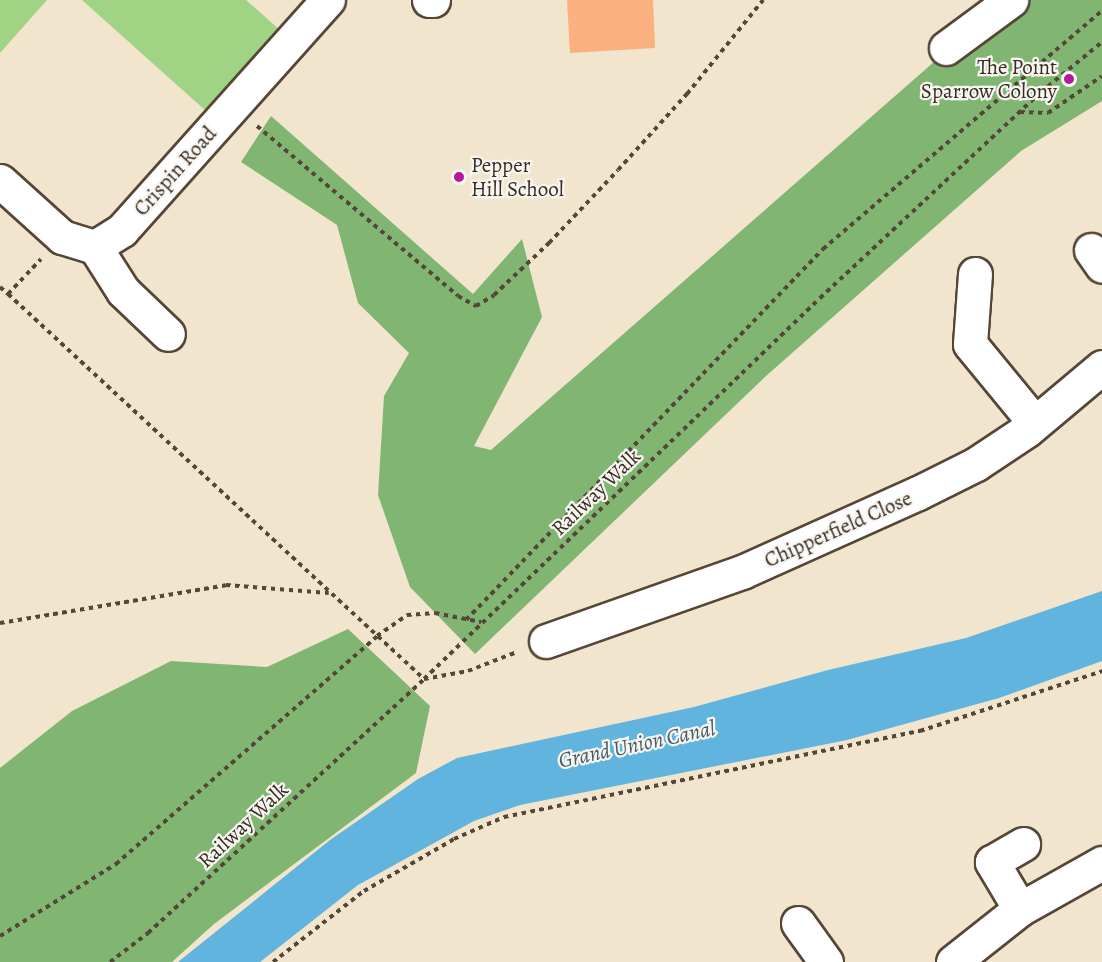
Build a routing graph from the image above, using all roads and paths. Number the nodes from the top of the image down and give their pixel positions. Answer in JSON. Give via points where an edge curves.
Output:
{"nodes":[{"id":1,"x":327,"y":0,"type":"edge"},
{"id":2,"x":763,"y":0,"type":"edge"},
{"id":3,"x":1011,"y":0,"type":"edge"},
{"id":4,"x":1102,"y":11,"type":"edge"},
{"id":5,"x":1102,"y":42,"type":"edge"},
{"id":6,"x":946,"y":48,"type":"dead end"},
{"id":7,"x":1102,"y":76,"type":"edge"},
{"id":8,"x":233,"y":106,"type":"junction"},
{"id":9,"x":1020,"y":112,"type":"junction"},
{"id":10,"x":0,"y":181,"type":"edge"},
{"id":11,"x":62,"y":237,"type":"junction"},
{"id":12,"x":95,"y":247,"type":"junction"},
{"id":13,"x":975,"y":274,"type":"dead end"},
{"id":14,"x":0,"y":287,"type":"edge"},
{"id":15,"x":8,"y":294,"type":"junction"},
{"id":16,"x":168,"y":334,"type":"dead end"},
{"id":17,"x":1102,"y":367,"type":"edge"},
{"id":18,"x":1035,"y":423,"type":"junction"},
{"id":19,"x":330,"y":593,"type":"junction"},
{"id":20,"x":466,"y":620,"type":"junction"},
{"id":21,"x":481,"y":622,"type":"junction"},
{"id":22,"x":0,"y":623,"type":"edge"},
{"id":23,"x":377,"y":636,"type":"junction"},
{"id":24,"x":546,"y":640,"type":"joint"},
{"id":25,"x":1102,"y":671,"type":"edge"},
{"id":26,"x":424,"y":679,"type":"junction"},
{"id":27,"x":1023,"y":844,"type":"dead end"},
{"id":28,"x":1102,"y":863,"type":"edge"},
{"id":29,"x":1020,"y":909,"type":"junction"},
{"id":30,"x":798,"y":923,"type":"dead end"},
{"id":31,"x":0,"y":936,"type":"edge"},
{"id":32,"x":972,"y":957,"type":"edge"},
{"id":33,"x":110,"y":962,"type":"edge"},
{"id":34,"x":273,"y":962,"type":"edge"},
{"id":35,"x":826,"y":962,"type":"edge"}],
"edges":[{"from":1,"to":8,"type":"street","name":"Crispin Road"},
{"from":2,"to":8,"type":"path","via":[[618,170],[549,243],[494,295],[476,306],[458,296]]},
{"from":3,"to":6,"type":"street"},
{"from":4,"to":20,"type":"path","via":[[823,249]]},
{"from":5,"to":9,"type":"path","name":"Railway Walk"},
{"from":7,"to":9,"type":"path","via":[[1048,113]]},
{"from":8,"to":12,"type":"street","name":"Crispin Road","via":[[122,230]]},
{"from":9,"to":21,"type":"path","name":"Railway Walk"},
{"from":10,"to":11,"type":"street"},
{"from":11,"to":12,"type":"street"},
{"from":11,"to":15,"type":"path"},
{"from":12,"to":16,"type":"street","via":[[123,291]]},
{"from":13,"to":18,"type":"street","via":[[970,345]]},
{"from":14,"to":15,"type":"path"},
{"from":15,"to":19,"type":"path"},
{"from":17,"to":18,"type":"street","name":"Chipperfield Close"},
{"from":18,"to":24,"type":"street","name":"Chipperfield Close","via":[[976,464],[835,531],[742,572]]},
{"from":19,"to":22,"type":"path","via":[[226,585]]},
{"from":19,"to":23,"type":"path"},
{"from":20,"to":21,"type":"path"},
{"from":20,"to":23,"type":"path","via":[[435,613],[407,615]]},
{"from":21,"to":26,"type":"path","name":"Railway Walk"},
{"from":23,"to":26,"type":"path"},
{"from":23,"to":31,"type":"path","via":[[116,864]]},
{"from":24,"to":26,"type":"path","via":[[468,671]]},
{"from":25,"to":34,"type":"path","via":[[920,731],[504,817],[454,838],[364,891]]},
{"from":26,"to":33,"type":"path","name":"Railway Walk","via":[[148,933]]},
{"from":27,"to":29,"type":"street","via":[[992,862]]},
{"from":28,"to":29,"type":"street"},
{"from":29,"to":32,"type":"street"},
{"from":30,"to":35,"type":"street"}]}
